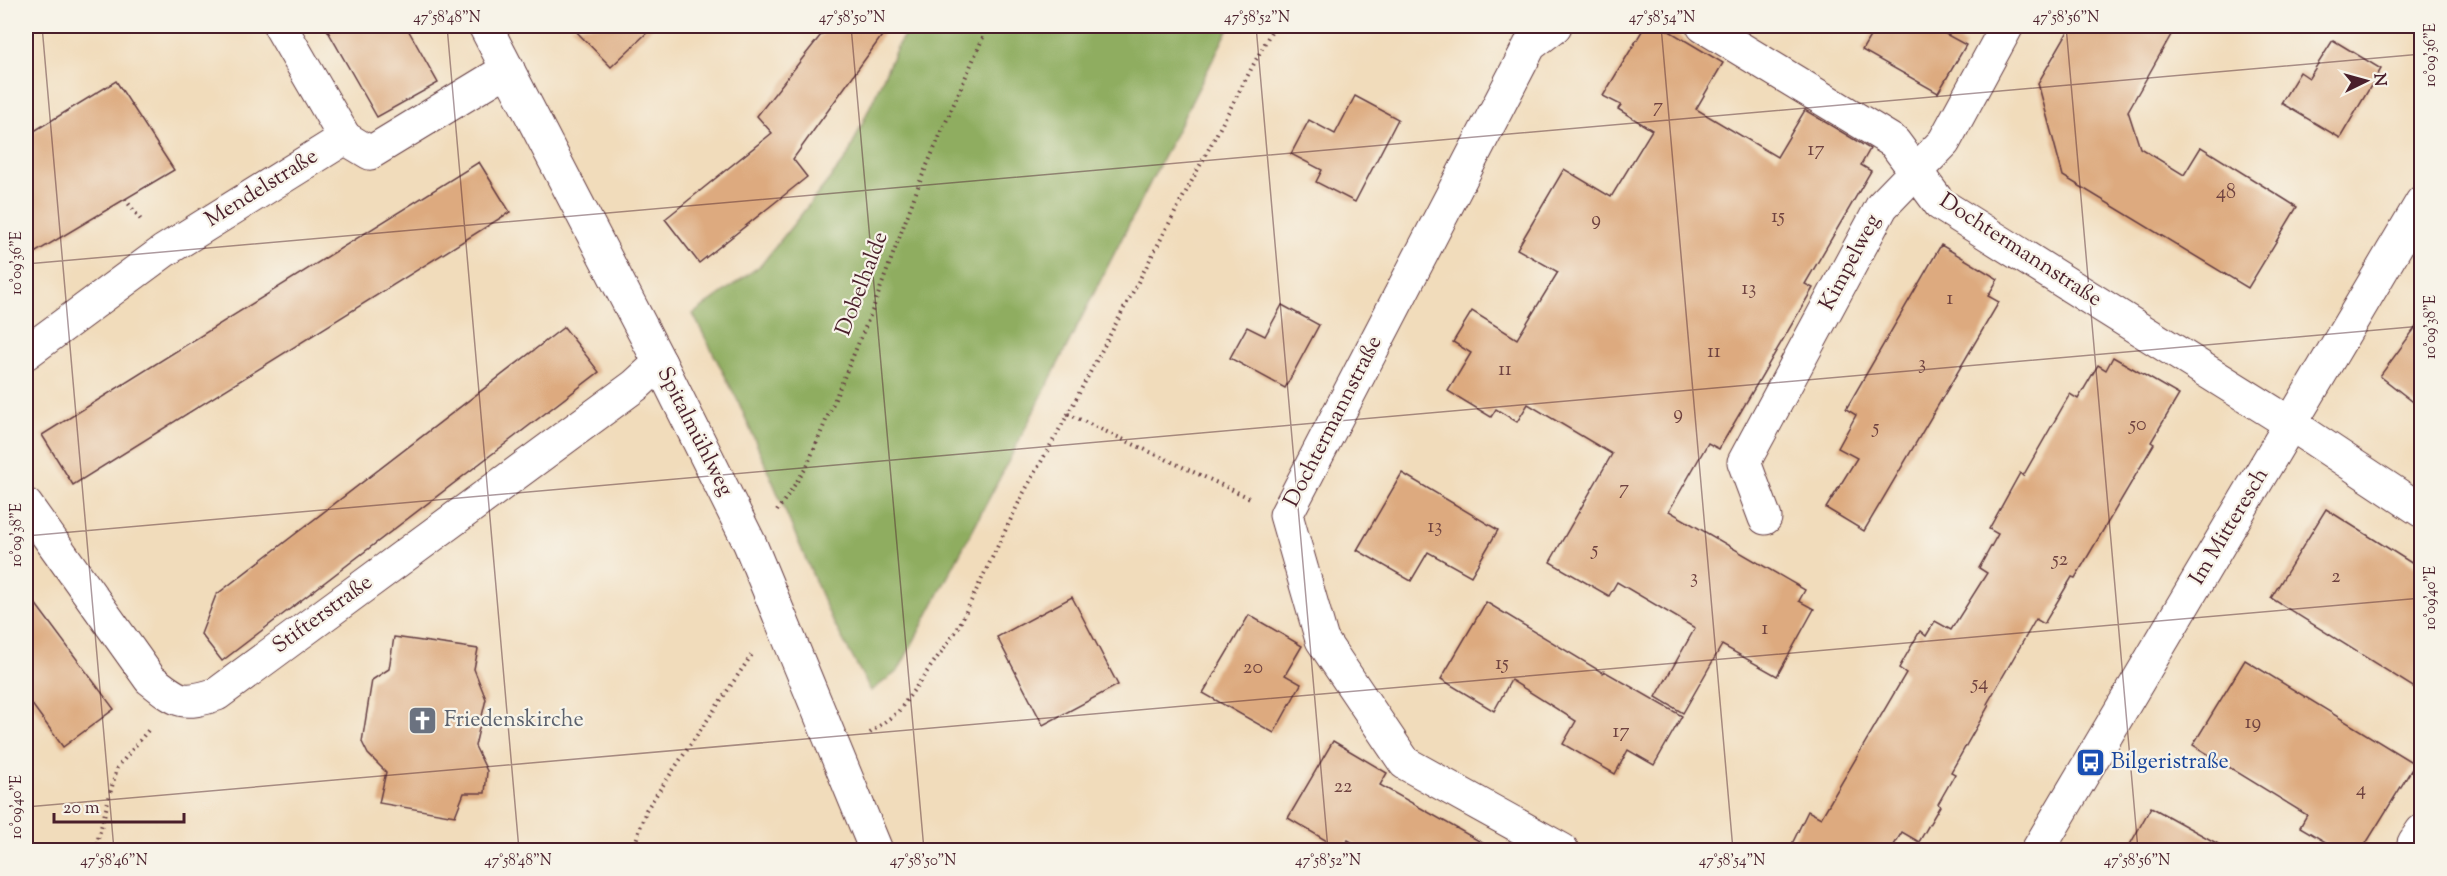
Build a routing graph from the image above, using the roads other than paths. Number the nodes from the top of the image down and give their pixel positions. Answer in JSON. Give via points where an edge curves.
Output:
{"nodes":[{"id":1,"x":280,"y":26,"type":"edge"},
{"id":2,"x":485,"y":26,"type":"edge"},
{"id":3,"x":1555,"y":26,"type":"edge"},
{"id":4,"x":1703,"y":26,"type":"edge"},
{"id":5,"x":2007,"y":26,"type":"edge"},
{"id":6,"x":508,"y":69,"type":"junction"},
{"id":7,"x":345,"y":138,"type":"junction"},
{"id":8,"x":1916,"y":170,"type":"junction"},
{"id":9,"x":2421,"y":202,"type":"edge"},
{"id":10,"x":28,"y":345,"type":"edge"},
{"id":11,"x":660,"y":363,"type":"junction"},
{"id":12,"x":2291,"y":424,"type":"junction"},
{"id":13,"x":26,"y":505,"type":"edge"},
{"id":14,"x":2421,"y":511,"type":"edge"},
{"id":15,"x":1765,"y":518,"type":"dead end"},
{"id":16,"x":2421,"y":831,"type":"edge"},
{"id":17,"x":876,"y":850,"type":"edge"},
{"id":18,"x":1562,"y":850,"type":"edge"},
{"id":19,"x":2038,"y":850,"type":"edge"},
{"id":20,"x":2414,"y":850,"type":"edge"}],
"edges":[{"from":1,"to":7,"type":"street"},
{"from":2,"to":6,"type":"street","name":"Spitalmühlweg"},
{"from":3,"to":18,"type":"street","name":"Dochtermannstraße","via":[[1530,45],[1286,515],[1322,640],[1405,763]]},
{"from":4,"to":8,"type":"street","name":"Dochtermannstraße","via":[[1893,142]]},
{"from":5,"to":8,"type":"street","name":"Kimpelweg","via":[[1944,142]]},
{"from":6,"to":7,"type":"street","via":[[370,153]]},
{"from":6,"to":11,"type":"street","name":"Spitalmühlweg"},
{"from":7,"to":10,"type":"street","name":"Mendelstraße","via":[[164,251]]},
{"from":8,"to":12,"type":"street","name":"Dochtermannstraße","via":[[1940,204]]},
{"from":8,"to":15,"type":"street","name":"Kimpelweg","via":[[1882,206],[1744,462]]},
{"from":9,"to":12,"type":"street","name":"Im Mitteresch"},
{"from":11,"to":13,"type":"street","name":"Stifterstraße","via":[[636,385],[217,694],[193,702],[175,699],[150,679]]},
{"from":11,"to":17,"type":"street","name":"Spitalmühlweg","via":[[750,544]]},
{"from":12,"to":14,"type":"street"},
{"from":12,"to":19,"type":"street","name":"Im Mitteresch"},
{"from":16,"to":20,"type":"street"}]}
